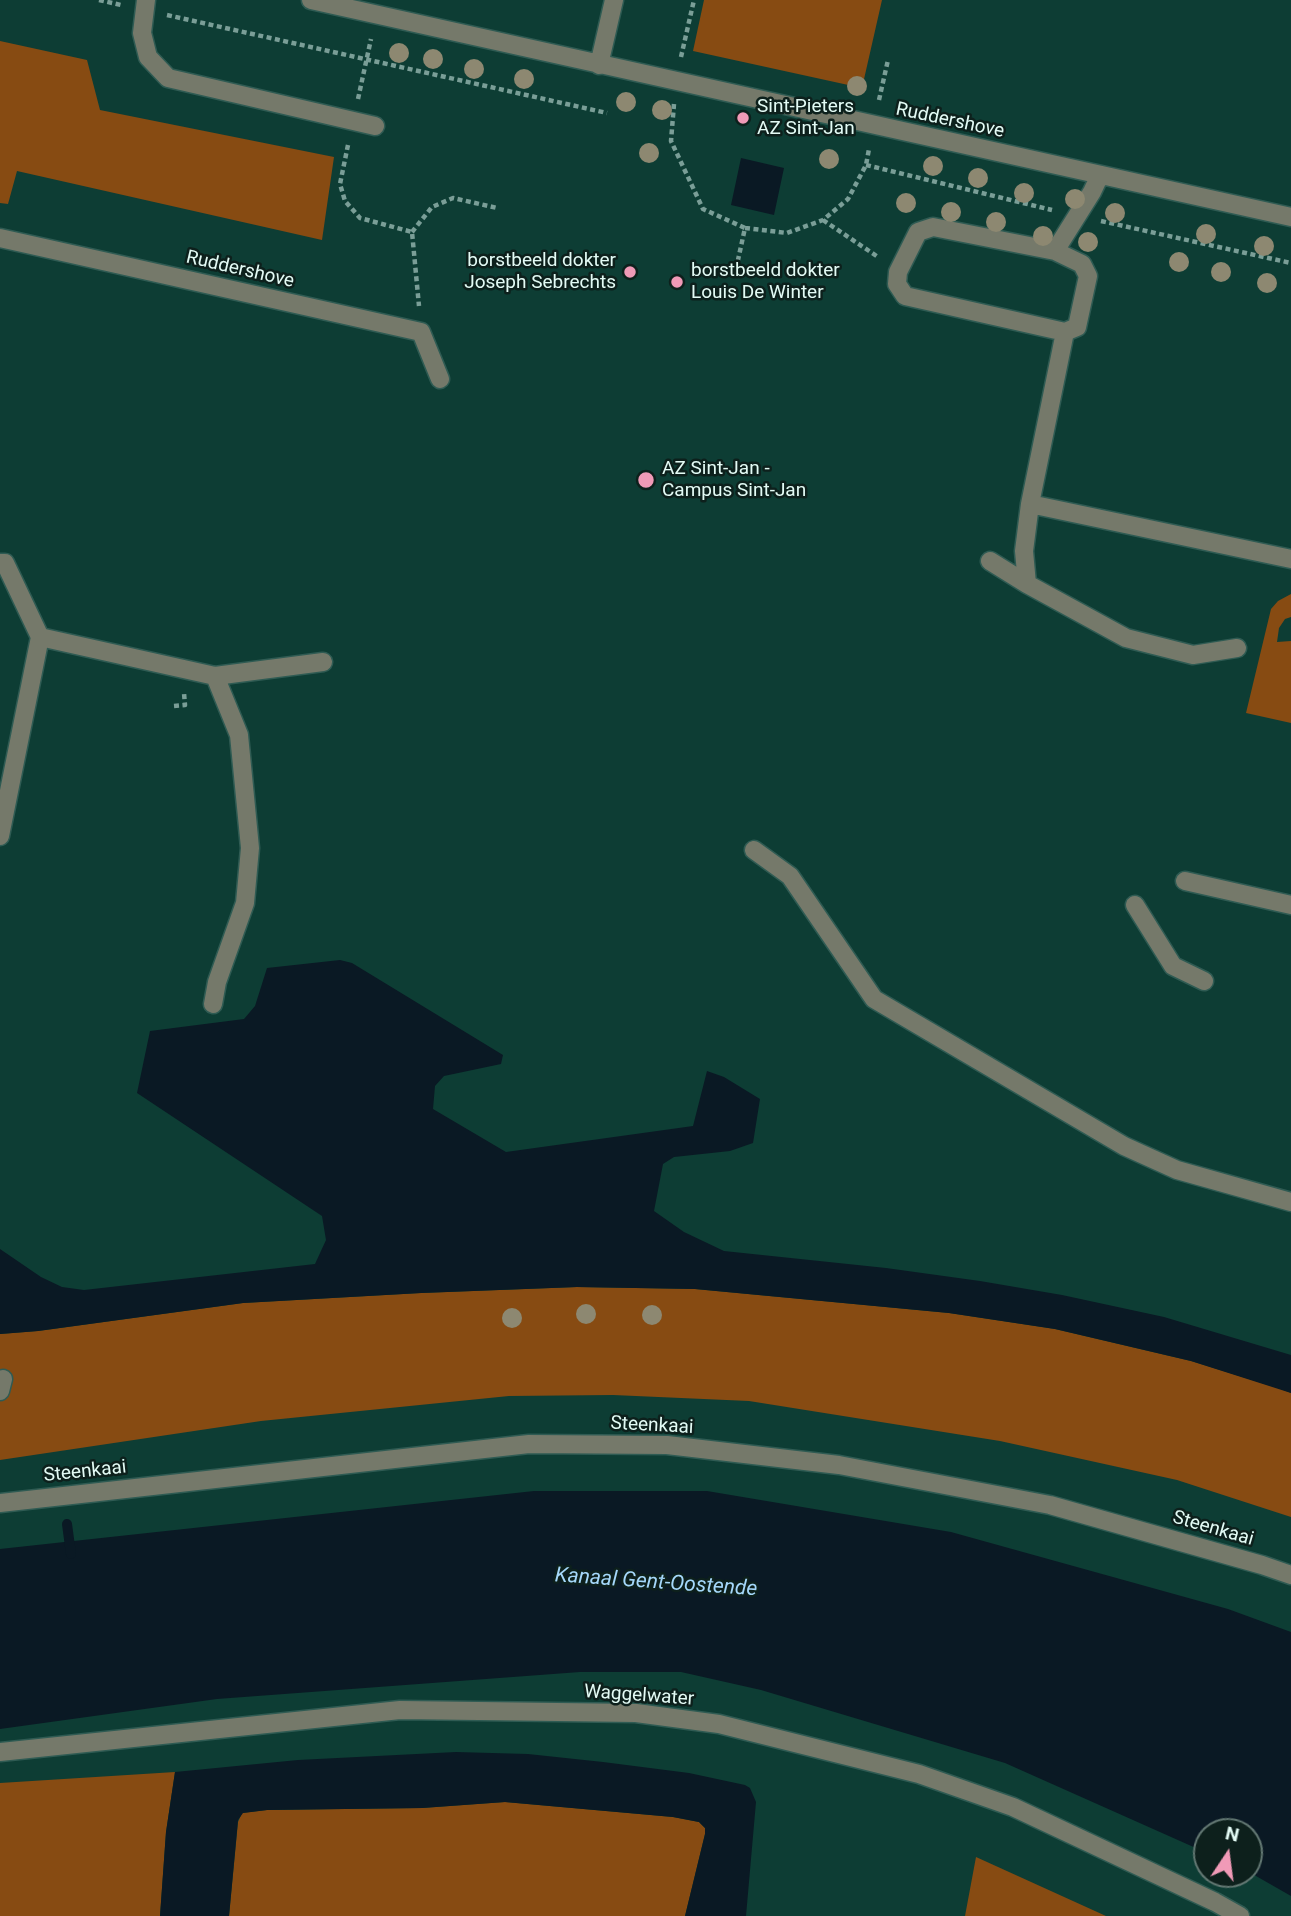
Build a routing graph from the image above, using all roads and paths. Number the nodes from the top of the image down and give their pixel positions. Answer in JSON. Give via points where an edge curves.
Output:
{"nodes":[{"id":1,"x":99,"y":0,"type":"edge"},
{"id":2,"x":311,"y":0,"type":"edge"},
{"id":3,"x":614,"y":0,"type":"edge"},
{"id":4,"x":694,"y":0,"type":"edge"},
{"id":5,"x":146,"y":5,"type":"edge"},
{"id":6,"x":376,"y":14,"type":"junction"},
{"id":7,"x":366,"y":59,"type":"junction"},
{"id":8,"x":600,"y":65,"type":"junction"},
{"id":9,"x":676,"y":81,"type":"junction"},
{"id":10,"x":607,"y":113,"type":"dead end"},
{"id":11,"x":353,"y":121,"type":"junction"},
{"id":12,"x":375,"y":126,"type":"dead end"},
{"id":13,"x":905,"y":175,"type":"dead end"},
{"id":14,"x":1100,"y":175,"type":"junction"},
{"id":15,"x":497,"y":208,"type":"dead end"},
{"id":16,"x":1291,"y":218,"type":"edge"},
{"id":17,"x":824,"y":220,"type":"junction"},
{"id":18,"x":745,"y":228,"type":"junction"},
{"id":19,"x":412,"y":232,"type":"junction"},
{"id":20,"x":0,"y":238,"type":"edge"},
{"id":21,"x":1055,"y":251,"type":"junction"},
{"id":22,"x":738,"y":260,"type":"dead end"},
{"id":23,"x":898,"y":272,"type":"junction"},
{"id":24,"x":421,"y":332,"type":"junction"},
{"id":25,"x":1065,"y":332,"type":"junction"},
{"id":26,"x":440,"y":379,"type":"dead end"},
{"id":27,"x":1030,"y":504,"type":"junction"},
{"id":28,"x":1291,"y":559,"type":"edge"},
{"id":29,"x":990,"y":561,"type":"dead end"},
{"id":30,"x":0,"y":563,"type":"edge"},
{"id":31,"x":1027,"y":584,"type":"junction"},
{"id":32,"x":40,"y":637,"type":"junction"},
{"id":33,"x":1237,"y":648,"type":"dead end"},
{"id":34,"x":323,"y":662,"type":"dead end"},
{"id":35,"x":215,"y":676,"type":"junction"},
{"id":36,"x":0,"y":836,"type":"edge"},
{"id":37,"x":754,"y":850,"type":"dead end"},
{"id":38,"x":1185,"y":881,"type":"dead end"},
{"id":39,"x":1135,"y":905,"type":"dead end"},
{"id":40,"x":1291,"y":905,"type":"edge"},
{"id":41,"x":1204,"y":981,"type":"dead end"},
{"id":42,"x":213,"y":1003,"type":"dead end"},
{"id":43,"x":1291,"y":1202,"type":"edge"},
{"id":44,"x":0,"y":1503,"type":"edge"},
{"id":45,"x":1291,"y":1575,"type":"edge"},
{"id":46,"x":0,"y":1752,"type":"edge"},
{"id":47,"x":1240,"y":1916,"type":"edge"}],
"edges":[{"from":1,"to":5,"type":"path"},
{"from":2,"to":6,"type":"street","name":"Ruddershove"},
{"from":3,"to":8,"type":"street"},
{"from":4,"to":9,"type":"path"},
{"from":5,"to":7,"type":"path"},
{"from":5,"to":11,"type":"street","via":[[142,33],[148,57],[168,78]]},
{"from":6,"to":7,"type":"path"},
{"from":6,"to":8,"type":"street","name":"Ruddershove"},
{"from":7,"to":10,"type":"path"},
{"from":7,"to":11,"type":"path"},
{"from":8,"to":9,"type":"street","name":"Ruddershove"},
{"from":9,"to":14,"type":"street","name":"Ruddershove"},
{"from":9,"to":18,"type":"path","via":[[671,141],[703,209]]},
{"from":11,"to":12,"type":"street"},
{"from":11,"to":19,"type":"path","via":[[340,184],[345,201],[360,218]]},
{"from":13,"to":17,"type":"path","via":[[866,165],[848,199]]},
{"from":14,"to":16,"type":"street","name":"Ruddershove"},
{"from":14,"to":21,"type":"street"},
{"from":15,"to":19,"type":"path","via":[[453,198],[432,207]]},
{"from":17,"to":18,"type":"path","via":[[787,233]]},
{"from":17,"to":23,"type":"path"},
{"from":18,"to":22,"type":"path"},
{"from":19,"to":24,"type":"path"},
{"from":20,"to":24,"type":"street","name":"Ruddershove"},
{"from":21,"to":23,"type":"street","via":[[933,227],[918,232]]},
{"from":21,"to":25,"type":"street","via":[[1082,264],[1088,276],[1077,327]]},
{"from":23,"to":25,"type":"street","via":[[897,284],[905,296]]},
{"from":24,"to":26,"type":"street"},
{"from":25,"to":27,"type":"street"},
{"from":27,"to":28,"type":"street"},
{"from":27,"to":31,"type":"street","via":[[1024,551]]},
{"from":29,"to":31,"type":"street"},
{"from":30,"to":32,"type":"street","via":[[5,563]]},
{"from":31,"to":33,"type":"street","via":[[1126,638],[1193,655]]},
{"from":32,"to":35,"type":"street"},
{"from":32,"to":36,"type":"street"},
{"from":34,"to":35,"type":"street"},
{"from":35,"to":42,"type":"street","via":[[239,735],[250,848],[245,903]]},
{"from":37,"to":43,"type":"street","via":[[790,876],[874,999],[1124,1146],[1177,1170]]},
{"from":38,"to":40,"type":"street"},
{"from":39,"to":41,"type":"street","via":[[1173,966]]},
{"from":44,"to":45,"type":"street","name":"Steenkaai","via":[[529,1444],[667,1445],[839,1465],[1050,1505]]},
{"from":46,"to":47,"type":"street","name":"Waggelwater","via":[[400,1710],[636,1713],[719,1724],[919,1774],[1013,1807]]}]}
